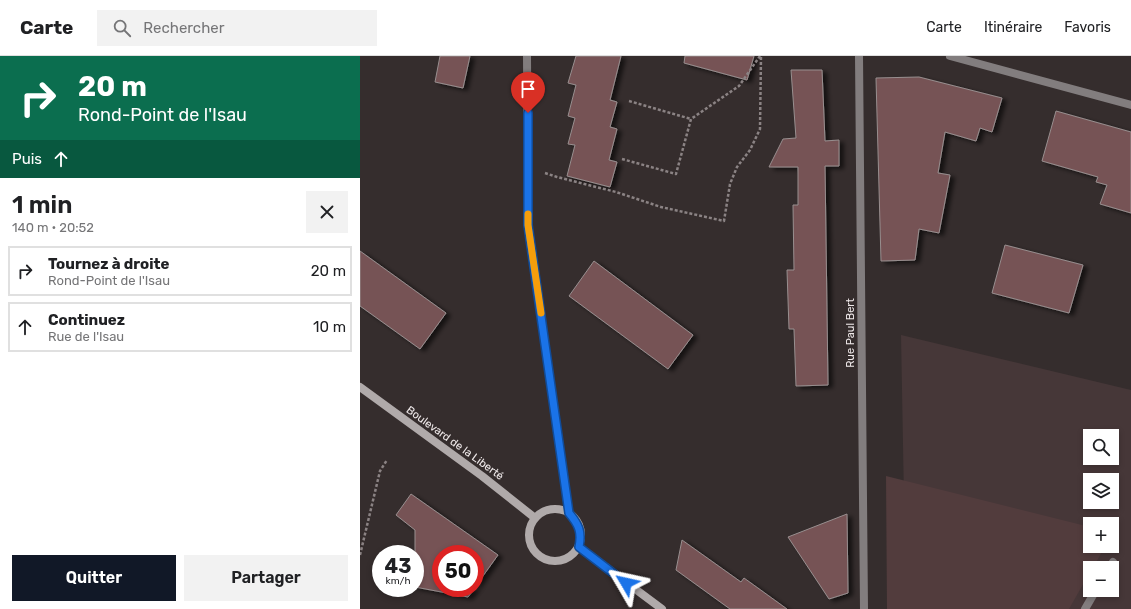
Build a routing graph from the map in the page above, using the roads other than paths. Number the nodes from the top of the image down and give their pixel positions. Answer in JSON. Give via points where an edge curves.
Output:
{"nodes":[{"id":1,"x":527,"y":56,"type":"edge"},
{"id":2,"x":859,"y":56,"type":"edge"},
{"id":3,"x":950,"y":56,"type":"edge"},
{"id":4,"x":1131,"y":105,"type":"edge"},
{"id":5,"x":360,"y":387,"type":"edge"},
{"id":6,"x":569,"y":513,"type":"junction"},
{"id":7,"x":535,"y":518,"type":"junction"},
{"id":8,"x":579,"y":547,"type":"junction"},
{"id":9,"x":1092,"y":597,"type":"edge"},
{"id":10,"x":662,"y":609,"type":"edge"},
{"id":11,"x":864,"y":609,"type":"edge"},
{"id":12,"x":1085,"y":609,"type":"edge"}],
"edges":[{"from":1,"to":6,"type":"street","via":[[528,225]]},
{"from":2,"to":11,"type":"street","name":"Rue Paul Bert"},
{"from":3,"to":4,"type":"street"},
{"from":5,"to":7,"type":"main road","name":"Boulevard de la Liberté"},
{"from":6,"to":7,"type":"main road","via":[[558,509],[550,510]]},
{"from":6,"to":8,"type":"main road","via":[[579,525]]},
{"from":7,"to":8,"type":"main road","via":[[529,534],[530,544],[535,553],[543,559],[556,562],[570,557]]},
{"from":8,"to":10,"type":"main road"},
{"from":9,"to":12,"type":"street"}]}
